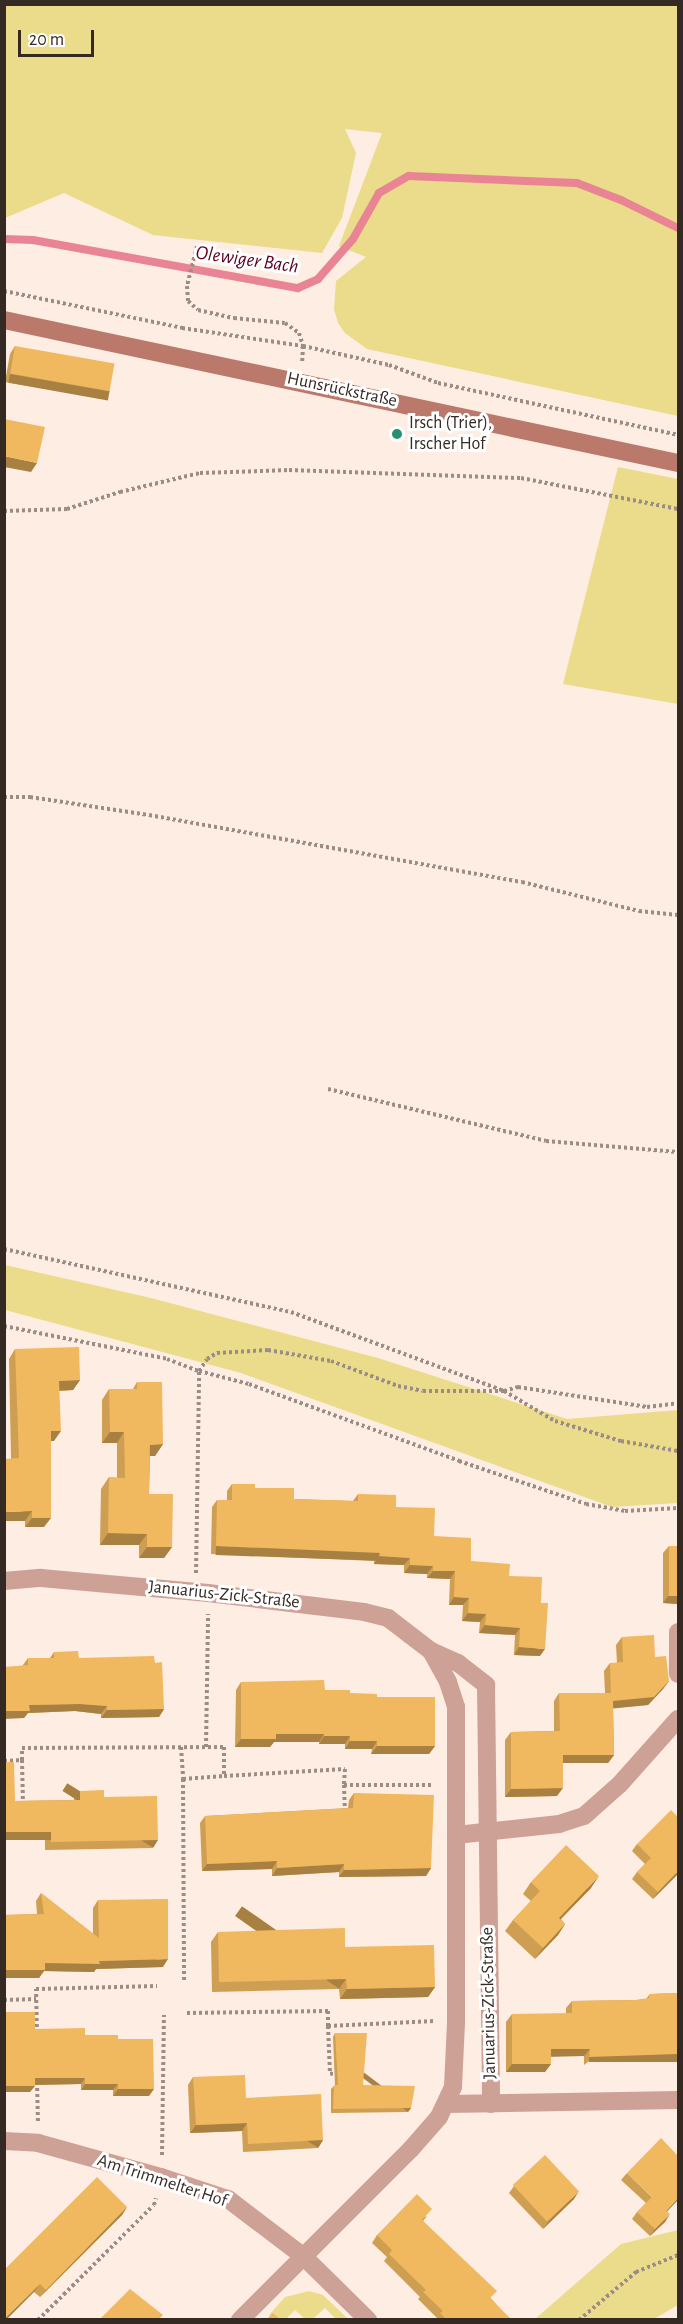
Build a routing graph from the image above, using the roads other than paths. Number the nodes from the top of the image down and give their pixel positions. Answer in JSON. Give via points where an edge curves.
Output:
{"nodes":[{"id":1,"x":4,"y":320,"type":"edge"},
{"id":2,"x":678,"y":463,"type":"edge"},
{"id":3,"x":4,"y":1581,"type":"edge"},
{"id":4,"x":678,"y":1632,"type":"edge"},
{"id":5,"x":431,"y":1651,"type":"junction"},
{"id":6,"x":678,"y":1674,"type":"edge"},
{"id":7,"x":678,"y":1719,"type":"edge"},
{"id":8,"x":487,"y":1830,"type":"junction"},
{"id":9,"x":456,"y":1835,"type":"junction"},
{"id":10,"x":678,"y":2100,"type":"edge"},
{"id":11,"x":447,"y":2104,"type":"junction"},
{"id":12,"x":491,"y":2104,"type":"junction"},
{"id":13,"x":4,"y":2141,"type":"edge"},
{"id":14,"x":304,"y":2257,"type":"junction"},
{"id":15,"x":240,"y":2319,"type":"edge"},
{"id":16,"x":368,"y":2319,"type":"edge"}],
"edges":[{"from":1,"to":2,"type":"main road","name":"Hunsrückstraße"},
{"from":3,"to":5,"type":"street","name":"Januarius-Zick-Straße","via":[[41,1578],[364,1612],[388,1618]]},
{"from":4,"to":6,"type":"street"},
{"from":5,"to":8,"type":"street","name":"Januarius-Zick-Straße","via":[[458,1663],[486,1685]]},
{"from":5,"to":9,"type":"street","name":"Januarius-Zick-Straße","via":[[456,1707]]},
{"from":7,"to":8,"type":"street","via":[[620,1785],[584,1816],[559,1824]]},
{"from":8,"to":9,"type":"street"},
{"from":8,"to":12,"type":"street","name":"Januarius-Zick-Straße"},
{"from":9,"to":11,"type":"street","name":"Januarius-Zick-Straße","via":[[456,2023],[453,2087]]},
{"from":10,"to":12,"type":"street","name":"Januarius-Zick-Straße"},
{"from":11,"to":12,"type":"street","name":"Januarius-Zick-Straße"},
{"from":11,"to":14,"type":"street","name":"Januarius-Zick-Straße","via":[[411,2149]]},
{"from":13,"to":14,"type":"street","name":"Am Trimmelter Hof","via":[[38,2143],[228,2199]]},
{"from":14,"to":15,"type":"street"},
{"from":14,"to":16,"type":"street","name":"Am Trimmelter Hof"}]}
